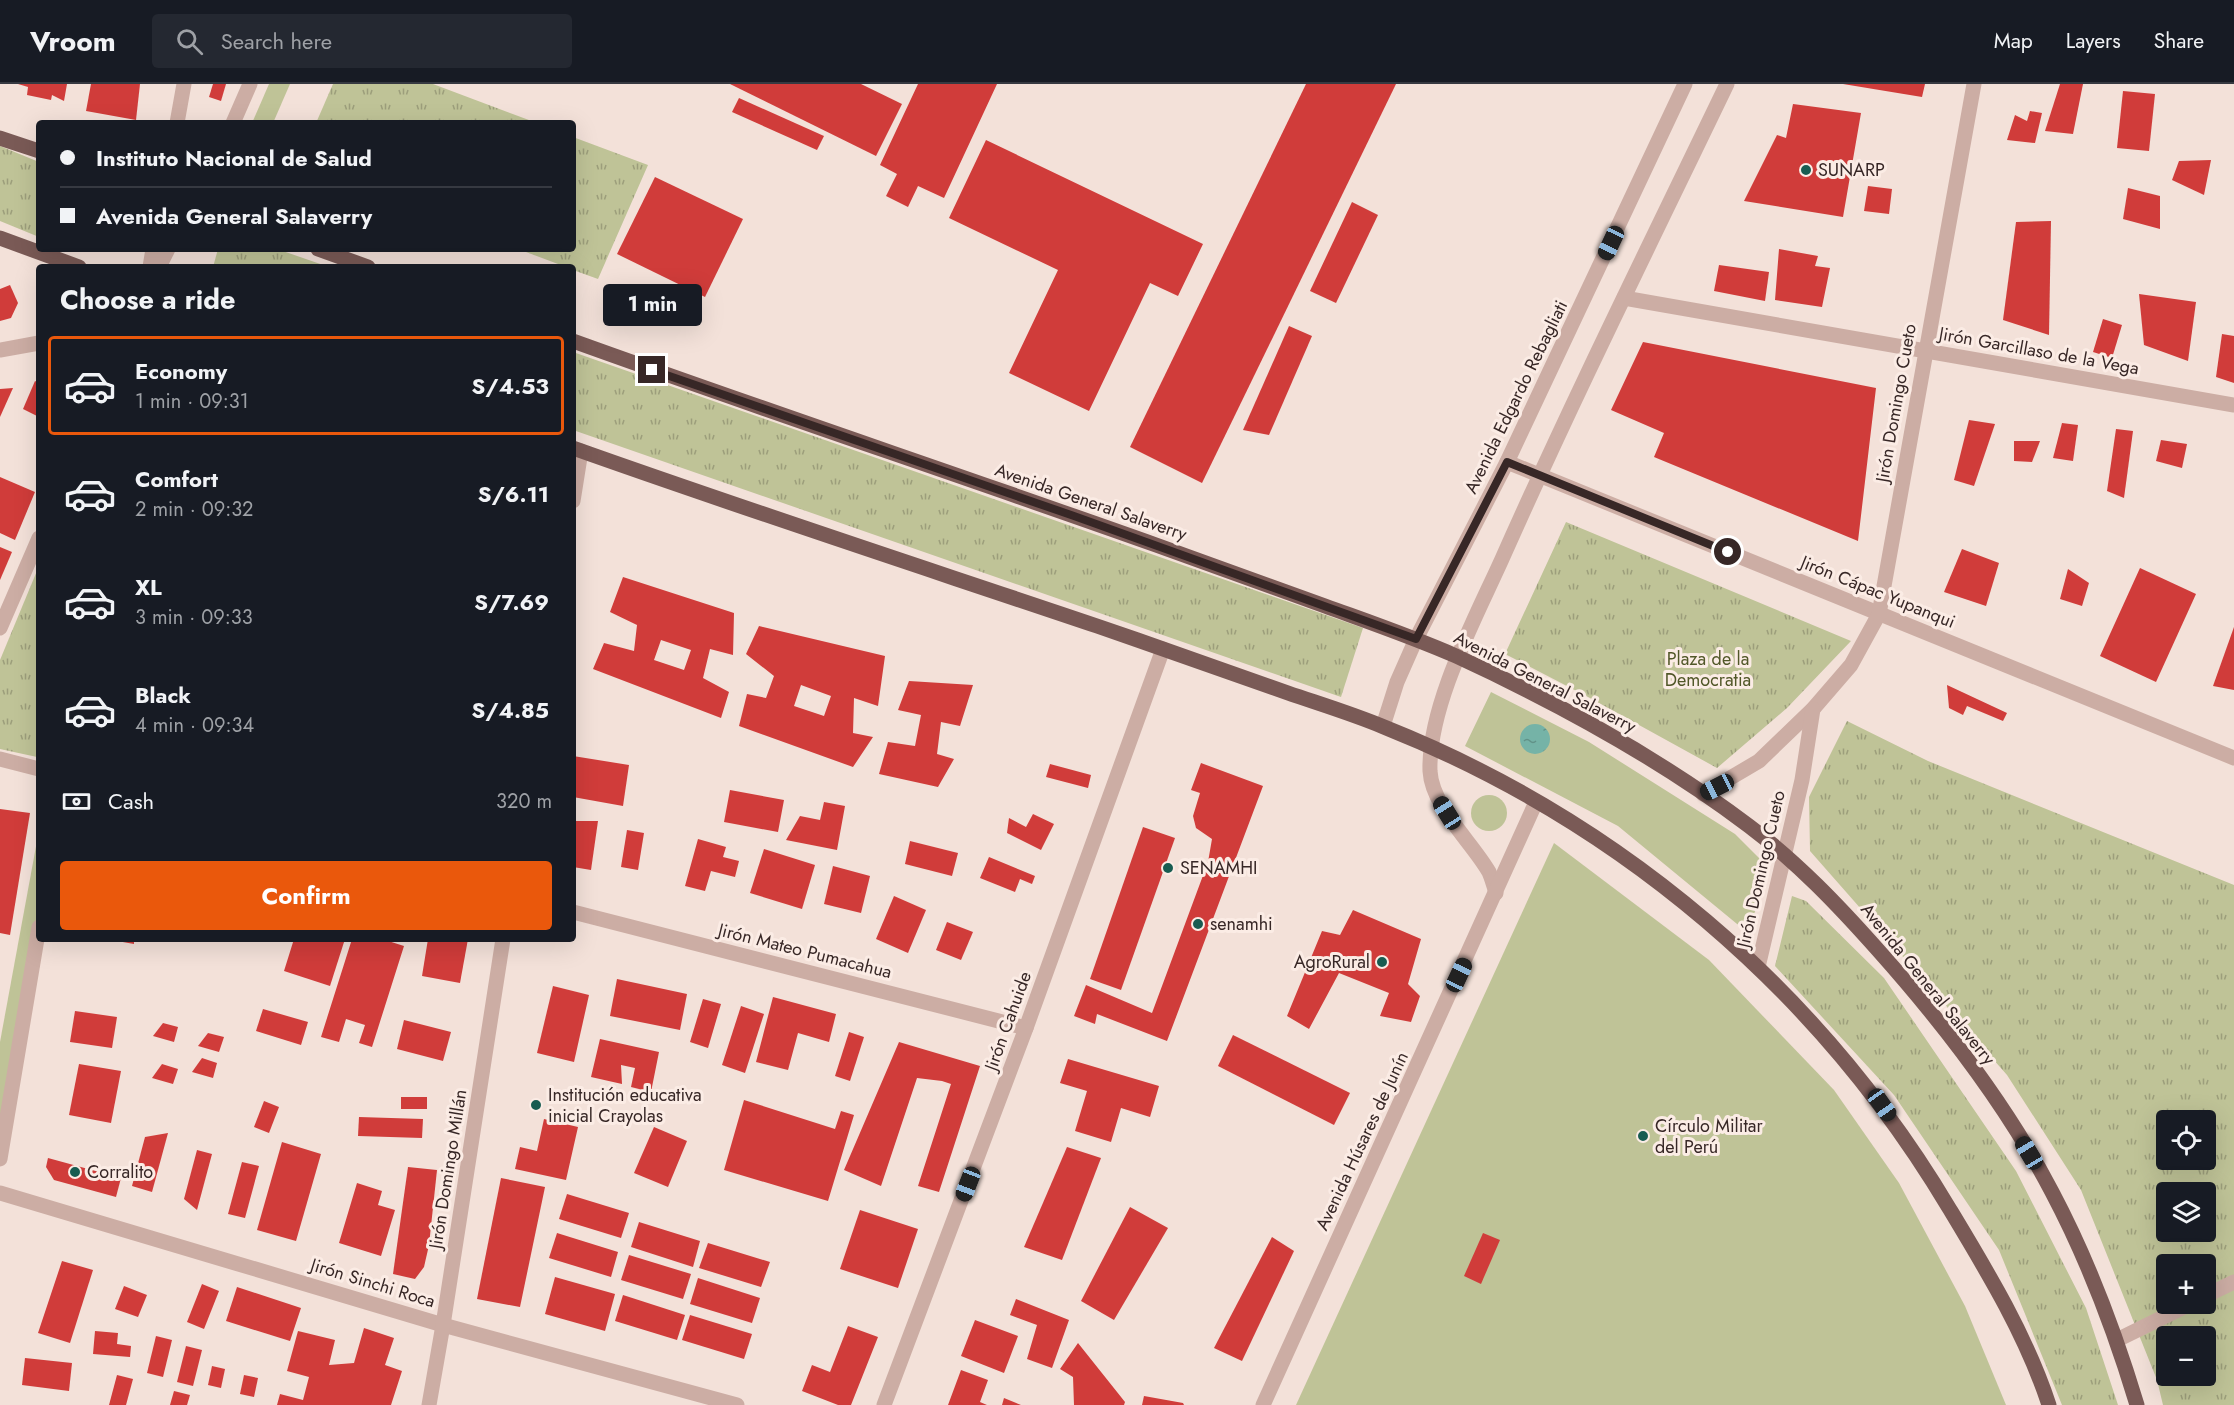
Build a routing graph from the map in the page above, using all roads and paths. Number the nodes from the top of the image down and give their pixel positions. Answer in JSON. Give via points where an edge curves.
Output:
{"nodes":[{"id":1,"x":184,"y":84,"type":"edge"},
{"id":2,"x":250,"y":84,"type":"edge"},
{"id":3,"x":1685,"y":84,"type":"edge"},
{"id":4,"x":1727,"y":84,"type":"edge"},
{"id":5,"x":1974,"y":84,"type":"edge"},
{"id":6,"x":178,"y":120,"type":"edge"},
{"id":7,"x":233,"y":120,"type":"edge"},
{"id":8,"x":0,"y":138,"type":"edge"},
{"id":9,"x":36,"y":151,"type":"edge"},
{"id":10,"x":0,"y":238,"type":"edge"},
{"id":11,"x":36,"y":251,"type":"edge"},
{"id":12,"x":38,"y":252,"type":"edge"},
{"id":13,"x":326,"y":252,"type":"edge"},
{"id":14,"x":71,"y":264,"type":"edge"},
{"id":15,"x":360,"y":264,"type":"edge"},
{"id":16,"x":1624,"y":298,"type":"junction"},
{"id":17,"x":576,"y":342,"type":"edge"},
{"id":18,"x":36,"y":344,"type":"edge"},
{"id":19,"x":0,"y":350,"type":"edge"},
{"id":20,"x":1925,"y":351,"type":"junction"},
{"id":21,"x":2234,"y":405,"type":"edge"},
{"id":22,"x":577,"y":450,"type":"edge"},
{"id":23,"x":1507,"y":462,"type":"junction"},
{"id":24,"x":1539,"y":476,"type":"junction"},
{"id":25,"x":36,"y":545,"type":"edge"},
{"id":26,"x":1879,"y":614,"type":"junction"},
{"id":27,"x":0,"y":628,"type":"edge"},
{"id":28,"x":1416,"y":639,"type":"junction"},
{"id":29,"x":1163,"y":649,"type":"junction"},
{"id":30,"x":1459,"y":658,"type":"junction"},
{"id":31,"x":1813,"y":709,"type":"junction"},
{"id":32,"x":1383,"y":726,"type":"junction"},
{"id":33,"x":1431,"y":747,"type":"junction"},
{"id":34,"x":2234,"y":758,"type":"edge"},
{"id":35,"x":0,"y":759,"type":"edge"},
{"id":36,"x":36,"y":768,"type":"edge"},
{"id":37,"x":1703,"y":794,"type":"junction"},
{"id":38,"x":1536,"y":802,"type":"junction"},
{"id":39,"x":1785,"y":854,"type":"junction"},
{"id":40,"x":1496,"y":894,"type":"junction"},
{"id":41,"x":576,"y":913,"type":"edge"},
{"id":42,"x":36,"y":942,"type":"edge"},
{"id":43,"x":503,"y":942,"type":"edge"},
{"id":44,"x":1758,"y":967,"type":"junction"},
{"id":45,"x":1026,"y":1028,"type":"junction"},
{"id":46,"x":0,"y":1159,"type":"edge"},
{"id":47,"x":0,"y":1193,"type":"edge"},
{"id":48,"x":2234,"y":1282,"type":"edge"},
{"id":49,"x":2216,"y":1291,"type":"edge"},
{"id":50,"x":2170,"y":1314,"type":"edge"},
{"id":51,"x":444,"y":1325,"type":"junction"},
{"id":52,"x":2117,"y":1340,"type":"junction"},
{"id":53,"x":429,"y":1405,"type":"edge"},
{"id":54,"x":737,"y":1405,"type":"edge"},
{"id":55,"x":884,"y":1405,"type":"edge"},
{"id":56,"x":1263,"y":1405,"type":"edge"},
{"id":57,"x":2049,"y":1405,"type":"edge"},
{"id":58,"x":2137,"y":1405,"type":"edge"}],
"edges":[{"from":1,"to":6,"type":"street"},
{"from":2,"to":7,"type":"street"},
{"from":3,"to":23,"type":"street","name":"Avenida Edgardo Rebagliati"},
{"from":4,"to":16,"type":"street"},
{"from":5,"to":20,"type":"street","name":"Jirón Domingo Cueto"},
{"from":8,"to":9,"type":"main road"},
{"from":10,"to":11,"type":"main road"},
{"from":12,"to":14,"type":"main road"},
{"from":13,"to":15,"type":"main road"},
{"from":16,"to":20,"type":"street","name":"Jirón Garcillaso de la Vega"},
{"from":16,"to":24,"type":"street"},
{"from":17,"to":28,"type":"main road","name":"Avenida General Salaverry"},
{"from":18,"to":19,"type":"street"},
{"from":20,"to":21,"type":"street","name":"Jirón Garcillaso de la Vega"},
{"from":20,"to":26,"type":"street","name":"Jirón Domingo Cueto"},
{"from":22,"to":29,"type":"main road"},
{"from":23,"to":24,"type":"street","name":"Jirón Cápac Yupanqui"},
{"from":23,"to":28,"type":"street","name":"Avenida Edgardo Rebagliati"},
{"from":24,"to":26,"type":"street","name":"Jirón Cápac Yupanqui"},
{"from":24,"to":30,"type":"street"},
{"from":25,"to":27,"type":"street"},
{"from":26,"to":31,"type":"street","name":"Jirón Domingo Cueto","via":[[1851,664]]},
{"from":26,"to":34,"type":"street","name":"Jirón Cápac Yupanqui"},
{"from":28,"to":30,"type":"main road","name":"Avenida General Salaverry"},
{"from":28,"to":32,"type":"street","name":"Avenida Edgardo Rebagliati"},
{"from":29,"to":32,"type":"main road"},
{"from":29,"to":45,"type":"street","name":"Jirón Cahuide"},
{"from":30,"to":33,"type":"street","via":[[1441,701]]},
{"from":30,"to":37,"type":"main road","name":"Avenida General Salaverry","via":[[1651,759]]},
{"from":31,"to":37,"type":"street","name":"Jirón Domingo Cueto","via":[[1759,761]]},
{"from":31,"to":39,"type":"street","name":"Jirón Domingo Cueto"},
{"from":32,"to":33,"type":"main road"},
{"from":33,"to":38,"type":"main road"},
{"from":33,"to":40,"type":"street","via":[[1430,772],[1435,791],[1490,875]]},
{"from":35,"to":36,"type":"street"},
{"from":37,"to":39,"type":"main road","name":"Avenida General Salaverry"},
{"from":38,"to":40,"type":"street","name":"Avenida Húsares de Junín"},
{"from":38,"to":44,"type":"main road","via":[[1653,876]]},
{"from":39,"to":44,"type":"street","name":"Jirón Domingo Cueto"},
{"from":39,"to":52,"type":"main road","name":"Avenida General Salaverry","via":[[1904,979],[1977,1072],[2050,1188]]},
{"from":40,"to":56,"type":"street","name":"Avenida Húsares de Junín"},
{"from":41,"to":45,"type":"street","name":"Jirón Mateo Pumacahua"},
{"from":42,"to":46,"type":"street"},
{"from":43,"to":51,"type":"street","name":"Jirón Domingo Millán"},
{"from":44,"to":57,"type":"main road","via":[[1882,1105],[1917,1155],[2008,1311]]},
{"from":45,"to":55,"type":"street","name":"Jirón Cahuide"},
{"from":47,"to":51,"type":"street","name":"Jirón Sinchi Roca"},
{"from":48,"to":49,"type":"street"},
{"from":50,"to":52,"type":"street"},
{"from":51,"to":53,"type":"street","name":"Jirón Domingo Millán"},
{"from":51,"to":54,"type":"street","name":"Jirón Sinchi Roca"},
{"from":52,"to":58,"type":"main road","name":"Avenida General Salaverry"}]}
